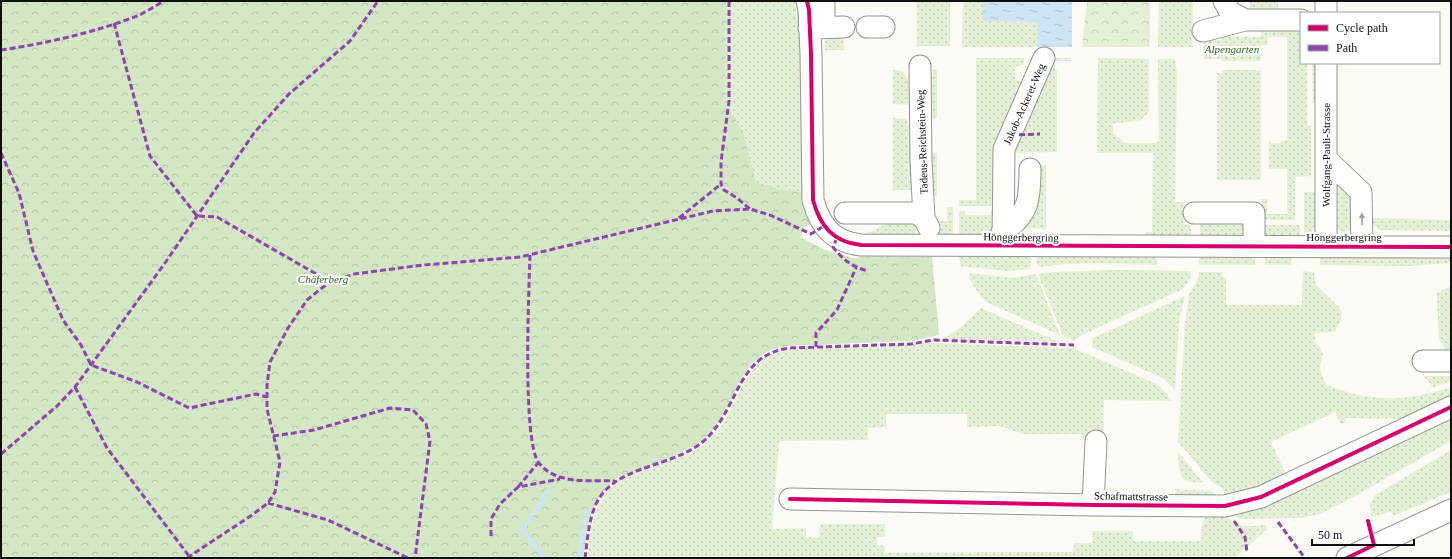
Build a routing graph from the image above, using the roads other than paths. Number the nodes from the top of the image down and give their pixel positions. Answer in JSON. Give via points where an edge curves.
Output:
{"nodes":[{"id":1,"x":807,"y":1,"type":"edge"},
{"id":2,"x":824,"y":1,"type":"edge"},
{"id":3,"x":1224,"y":1,"type":"edge"},
{"id":4,"x":1326,"y":1,"type":"edge"},
{"id":5,"x":1326,"y":12,"type":"edge"},
{"id":6,"x":1245,"y":20,"type":"junction"},
{"id":7,"x":1300,"y":20,"type":"edge"},
{"id":8,"x":844,"y":27,"type":"dead end"},
{"id":9,"x":815,"y":28,"type":"junction"},
{"id":10,"x":1203,"y":31,"type":"dead end"},
{"id":11,"x":1044,"y":58,"type":"dead end"},
{"id":12,"x":1326,"y":64,"type":"edge"},
{"id":13,"x":920,"y":66,"type":"dead end"},
{"id":14,"x":1326,"y":159,"type":"junction"},
{"id":15,"x":1030,"y":169,"type":"dead end"},
{"id":16,"x":845,"y":213,"type":"dead end"},
{"id":17,"x":1194,"y":213,"type":"dead end"},
{"id":18,"x":924,"y":218,"type":"junction"},
{"id":19,"x":1002,"y":239,"type":"junction"},
{"id":20,"x":931,"y":245,"type":"junction"},
{"id":21,"x":1254,"y":246,"type":"junction"},
{"id":22,"x":1326,"y":246,"type":"junction"},
{"id":23,"x":1362,"y":246,"type":"junction"},
{"id":24,"x":1451,"y":247,"type":"edge"},
{"id":25,"x":1422,"y":361,"type":"dead end"},
{"id":26,"x":1451,"y":361,"type":"edge"},
{"id":27,"x":1451,"y":407,"type":"edge"},
{"id":28,"x":1096,"y":441,"type":"dead end"},
{"id":29,"x":790,"y":499,"type":"dead end"},
{"id":30,"x":1093,"y":505,"type":"junction"},
{"id":31,"x":1451,"y":510,"type":"edge"},
{"id":32,"x":1377,"y":551,"type":"edge"},
{"id":33,"x":1346,"y":558,"type":"edge"}],
"edges":[{"from":1,"to":9,"type":"street","name":"Hönggerbergring"},
{"from":2,"to":9,"type":"street","via":[[824,20]]},
{"from":3,"to":6,"type":"street","via":[[1230,12]]},
{"from":4,"to":5,"type":"street"},
{"from":6,"to":7,"type":"street"},
{"from":6,"to":10,"type":"street"},
{"from":8,"to":9,"type":"street"},
{"from":9,"to":20,"type":"street","name":"Hönggerbergring","via":[[811,188],[817,214],[824,226],[847,243]]},
{"from":11,"to":19,"type":"street","name":"Jakob-Ackeret-Weg","via":[[1004,150]]},
{"from":12,"to":14,"type":"street","name":"Wolfgang-Pauli-Strasse"},
{"from":13,"to":18,"type":"street","name":"Tadeus-Reichstein-Weg"},
{"from":14,"to":22,"type":"street","name":"Wolfgang-Pauli-Strasse"},
{"from":23,"to":14,"type":"street","one_way":true,"via":[[1361,192]]},
{"from":15,"to":19,"type":"street","via":[[1028,205]]},
{"from":16,"to":18,"type":"street","via":[[916,213]]},
{"from":17,"to":21,"type":"street","via":[[1254,213]]},
{"from":18,"to":20,"type":"street","name":"Tadeus-Reichstein-Weg","via":[[928,225]]},
{"from":19,"to":20,"type":"street","name":"Hönggerbergring"},
{"from":19,"to":21,"type":"street","name":"Hönggerbergring"},
{"from":21,"to":22,"type":"street","name":"Hönggerbergring"},
{"from":22,"to":23,"type":"street","name":"Hönggerbergring"},
{"from":23,"to":24,"type":"street","name":"Hönggerbergring"},
{"from":25,"to":26,"type":"street"},
{"from":27,"to":30,"type":"street","name":"Schafmattstrasse","via":[[1261,496],[1225,506]]},
{"from":28,"to":30,"type":"street"},
{"from":29,"to":30,"type":"street","name":"Schafmattstrasse"},
{"from":31,"to":32,"type":"street"},
{"from":32,"to":33,"type":"street"}]}
